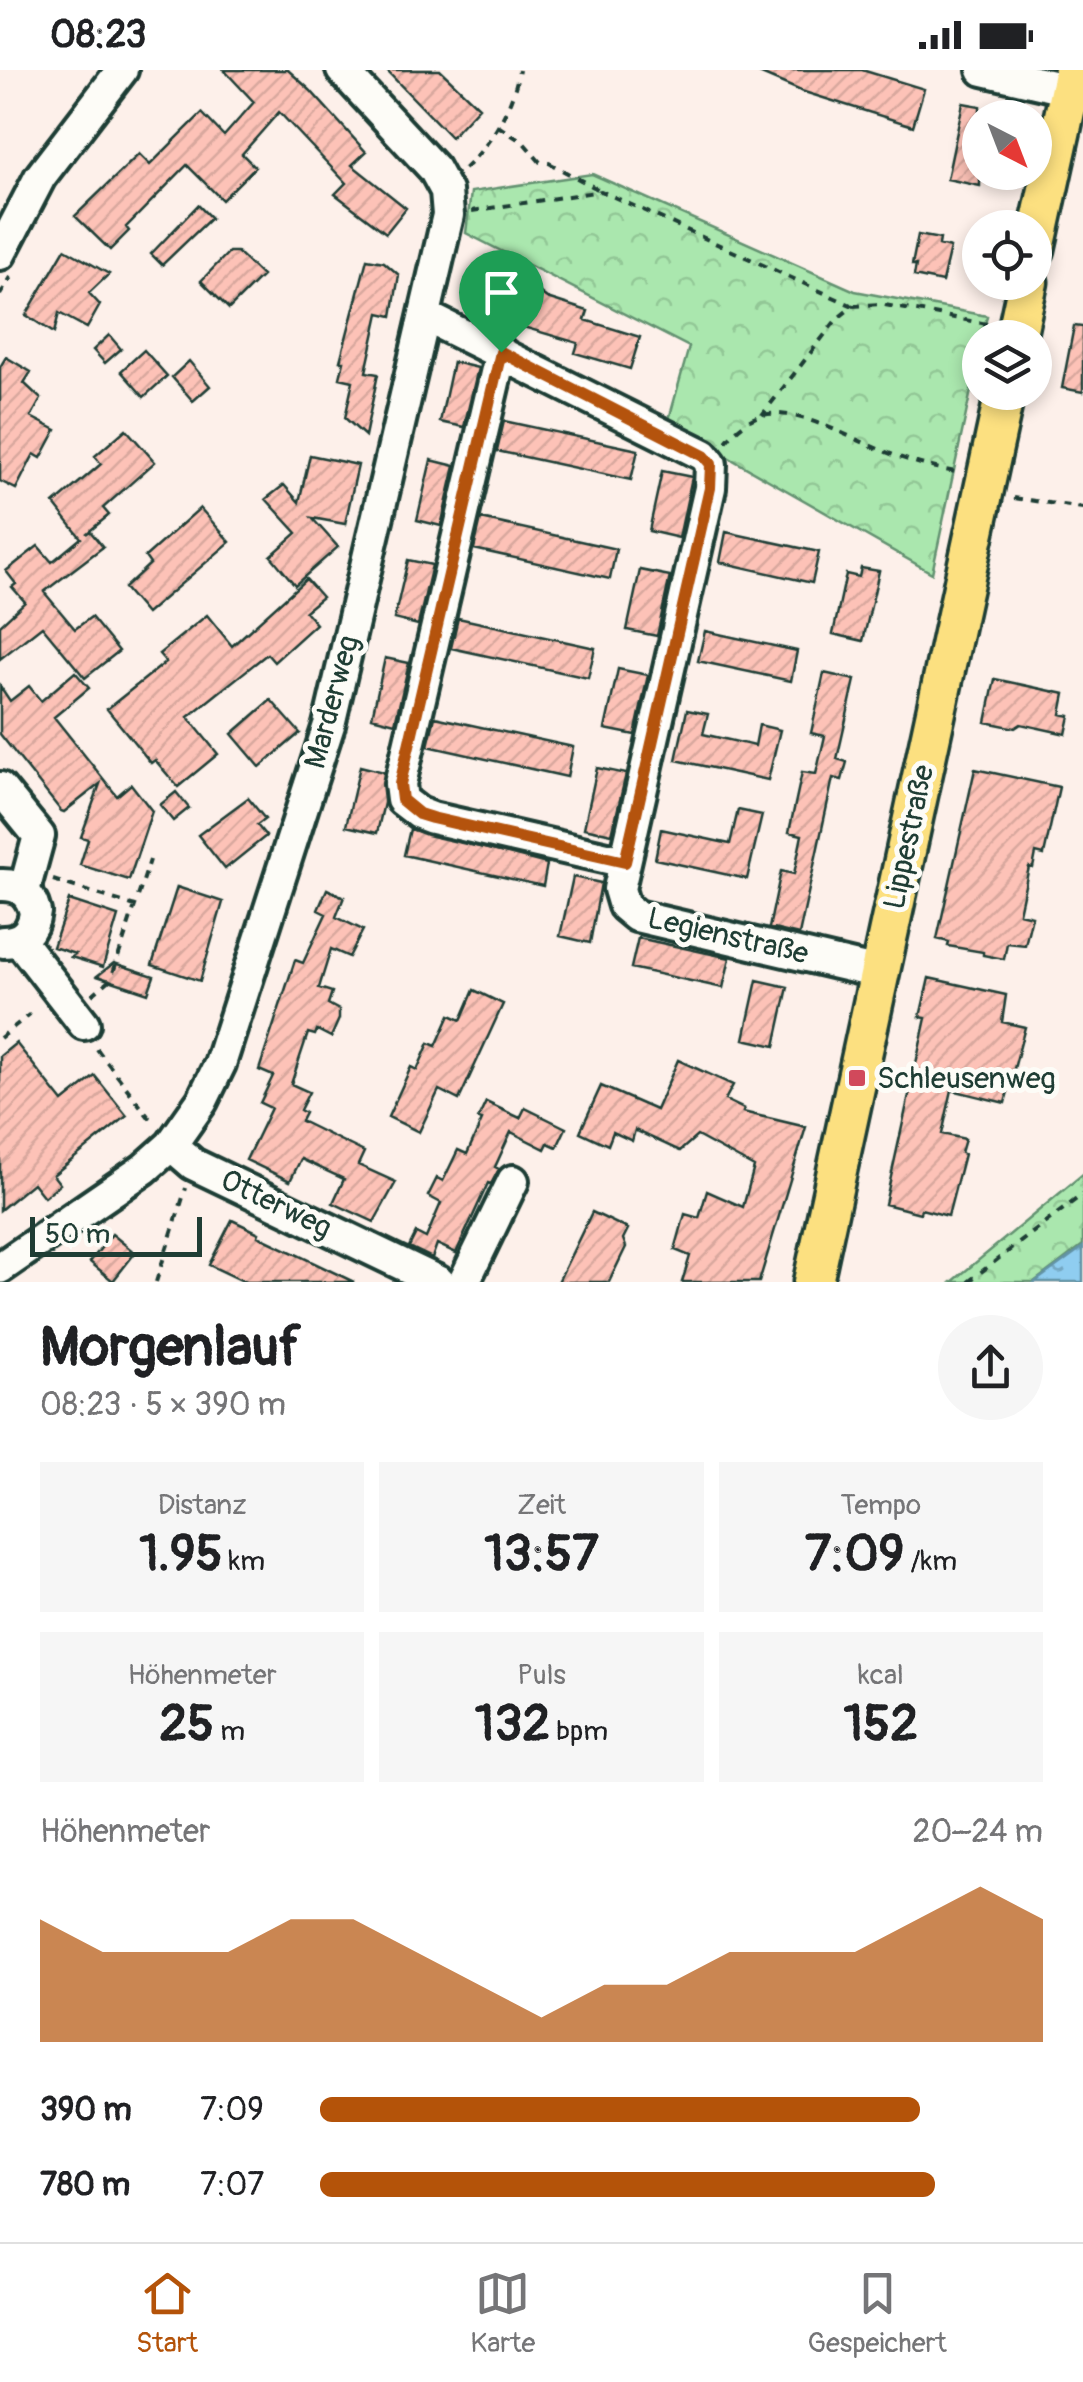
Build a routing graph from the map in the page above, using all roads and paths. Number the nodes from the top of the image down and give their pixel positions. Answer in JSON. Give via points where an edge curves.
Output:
{"nodes":[{"id":1,"x":122,"y":70,"type":"edge"},
{"id":2,"x":342,"y":70,"type":"edge"},
{"id":3,"x":518,"y":70,"type":"edge"},
{"id":4,"x":983,"y":70,"type":"edge"},
{"id":5,"x":1027,"y":76,"type":"edge"},
{"id":6,"x":1075,"y":84,"type":"edge"},
{"id":7,"x":497,"y":126,"type":"junction"},
{"id":8,"x":439,"y":178,"type":"junction"},
{"id":9,"x":602,"y":192,"type":"junction"},
{"id":10,"x":1044,"y":210,"type":"edge"},
{"id":11,"x":448,"y":215,"type":"junction"},
{"id":12,"x":0,"y":254,"type":"edge"},
{"id":13,"x":853,"y":306,"type":"junction"},
{"id":14,"x":425,"y":316,"type":"junction"},
{"id":15,"x":962,"y":322,"type":"edge"},
{"id":16,"x":501,"y":352,"type":"junction"},
{"id":17,"x":1001,"y":410,"type":"edge"},
{"id":18,"x":762,"y":414,"type":"junction"},
{"id":19,"x":711,"y":464,"type":"junction"},
{"id":20,"x":985,"y":491,"type":"junction"},
{"id":21,"x":1083,"y":508,"type":"edge"},
{"id":22,"x":0,"y":788,"type":"edge"},
{"id":23,"x":150,"y":860,"type":"dead end"},
{"id":24,"x":625,"y":862,"type":"junction"},
{"id":25,"x":18,"y":883,"type":"edge"},
{"id":26,"x":134,"y":906,"type":"junction"},
{"id":27,"x":9,"y":941,"type":"edge"},
{"id":28,"x":879,"y":972,"type":"junction"},
{"id":29,"x":30,"y":1014,"type":"dead end"},
{"id":30,"x":79,"y":1017,"type":"junction"},
{"id":31,"x":0,"y":1038,"type":"edge"},
{"id":32,"x":182,"y":1154,"type":"junction"},
{"id":33,"x":513,"y":1182,"type":"dead end"},
{"id":34,"x":1083,"y":1194,"type":"edge"},
{"id":35,"x":0,"y":1268,"type":"edge"},
{"id":36,"x":156,"y":1282,"type":"edge"},
{"id":37,"x":439,"y":1282,"type":"edge"},
{"id":38,"x":464,"y":1282,"type":"edge"},
{"id":39,"x":812,"y":1282,"type":"edge"},
{"id":40,"x":968,"y":1282,"type":"edge"}],
"edges":[{"from":1,"to":12,"type":"street","via":[[40,177]]},
{"from":2,"to":8,"type":"street","name":"Marderweg"},
{"from":3,"to":7,"type":"path"},
{"from":4,"to":5,"type":"street"},
{"from":5,"to":6,"type":"street"},
{"from":6,"to":10,"type":"main road"},
{"from":7,"to":8,"type":"path","via":[[464,170]]},
{"from":7,"to":9,"type":"path","via":[[540,162]]},
{"from":8,"to":11,"type":"street","name":"Marderweg"},
{"from":9,"to":11,"type":"path"},
{"from":9,"to":13,"type":"path"},
{"from":11,"to":14,"type":"street","name":"Marderweg"},
{"from":13,"to":15,"type":"path","via":[[878,304]]},
{"from":13,"to":18,"type":"path"},
{"from":14,"to":16,"type":"street"},
{"from":14,"to":32,"type":"street","name":"Marderweg","via":[[329,725],[220,1064]]},
{"from":16,"to":19,"type":"street"},
{"from":16,"to":24,"type":"street","via":[[400,784],[402,800],[432,818]]},
{"from":17,"to":20,"type":"main road","name":"Lippestraße"},
{"from":18,"to":19,"type":"path","via":[[731,436]]},
{"from":18,"to":20,"type":"path","via":[[812,422],[963,473]]},
{"from":19,"to":24,"type":"street","name":"Legienstraße"},
{"from":20,"to":21,"type":"path"},
{"from":20,"to":28,"type":"main road","name":"Lippestraße"},
{"from":22,"to":25,"type":"street","via":[[39,836]]},
{"from":23,"to":26,"type":"path"},
{"from":24,"to":28,"type":"street","name":"Legienstraße","via":[[620,898],[636,916]]},
{"from":25,"to":26,"type":"path"},
{"from":25,"to":27,"type":"street","via":[[32,901],[34,920],[29,932]]},
{"from":26,"to":30,"type":"path","via":[[111,979]]},
{"from":27,"to":30,"type":"street"},
{"from":28,"to":39,"type":"main road","name":"Lippestraße"},
{"from":29,"to":31,"type":"path"},
{"from":30,"to":32,"type":"path","via":[[97,1040],[97,1052]]},
{"from":32,"to":35,"type":"street","name":"Marderweg","via":[[144,1169]]},
{"from":32,"to":36,"type":"path"},
{"from":32,"to":37,"type":"street","name":"Otterweg"},
{"from":33,"to":38,"type":"street"},
{"from":34,"to":40,"type":"path"}]}
